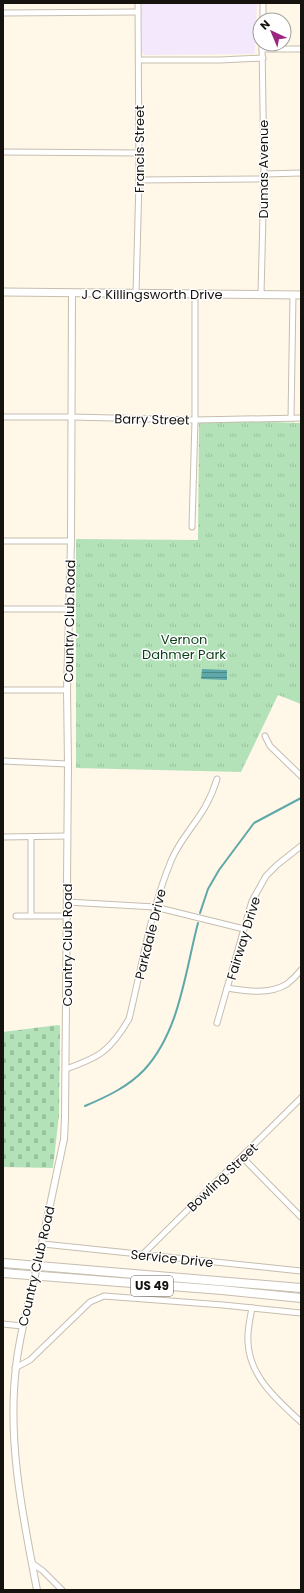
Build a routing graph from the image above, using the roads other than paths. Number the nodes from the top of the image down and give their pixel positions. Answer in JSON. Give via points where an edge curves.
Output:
{"nodes":[{"id":1,"x":138,"y":3,"type":"edge"},
{"id":2,"x":138,"y":12,"type":"junction"},
{"id":3,"x":3,"y":13,"type":"edge"},
{"id":4,"x":262,"y":52,"type":"edge"},
{"id":5,"x":262,"y":58,"type":"junction"},
{"id":6,"x":139,"y":60,"type":"junction"},
{"id":7,"x":3,"y":152,"type":"edge"},
{"id":8,"x":139,"y":153,"type":"junction"},
{"id":9,"x":301,"y":174,"type":"edge"},
{"id":10,"x":264,"y":176,"type":"junction"},
{"id":11,"x":139,"y":180,"type":"junction"},
{"id":12,"x":3,"y":292,"type":"edge"},
{"id":13,"x":72,"y":293,"type":"junction"},
{"id":14,"x":136,"y":294,"type":"junction"},
{"id":15,"x":195,"y":295,"type":"junction"},
{"id":16,"x":261,"y":295,"type":"junction"},
{"id":17,"x":292,"y":295,"type":"junction"},
{"id":18,"x":301,"y":295,"type":"edge"},
{"id":19,"x":72,"y":416,"type":"junction"},
{"id":20,"x":3,"y":417,"type":"edge"},
{"id":21,"x":292,"y":418,"type":"junction"},
{"id":22,"x":301,"y":418,"type":"edge"},
{"id":23,"x":195,"y":420,"type":"junction"},
{"id":24,"x":192,"y":527,"type":"dead end"},
{"id":25,"x":3,"y":540,"type":"edge"},
{"id":26,"x":71,"y":541,"type":"junction"},
{"id":27,"x":3,"y":609,"type":"edge"},
{"id":28,"x":68,"y":610,"type":"junction"},
{"id":29,"x":3,"y":690,"type":"edge"},
{"id":30,"x":67,"y":690,"type":"junction"},
{"id":31,"x":265,"y":736,"type":"dead end"},
{"id":32,"x":3,"y":761,"type":"edge"},
{"id":33,"x":68,"y":764,"type":"junction"},
{"id":34,"x":301,"y":776,"type":"edge"},
{"id":35,"x":217,"y":779,"type":"dead end"},
{"id":36,"x":67,"y":836,"type":"junction"},
{"id":37,"x":3,"y":837,"type":"edge"},
{"id":38,"x":31,"y":837,"type":"junction"},
{"id":39,"x":301,"y":846,"type":"edge"},
{"id":40,"x":67,"y":902,"type":"junction"},
{"id":41,"x":155,"y":906,"type":"junction"},
{"id":42,"x":31,"y":915,"type":"junction"},
{"id":43,"x":16,"y":916,"type":"dead end"},
{"id":44,"x":67,"y":916,"type":"junction"},
{"id":45,"x":244,"y":929,"type":"junction"},
{"id":46,"x":301,"y":970,"type":"edge"},
{"id":47,"x":227,"y":988,"type":"junction"},
{"id":48,"x":217,"y":1023,"type":"dead end"},
{"id":49,"x":66,"y":1069,"type":"junction"},
{"id":50,"x":301,"y":1098,"type":"edge"},
{"id":51,"x":242,"y":1157,"type":"junction"},
{"id":52,"x":301,"y":1217,"type":"edge"},
{"id":53,"x":43,"y":1244,"type":"junction"},
{"id":54,"x":142,"y":1255,"type":"junction"},
{"id":55,"x":3,"y":1263,"type":"edge"},
{"id":56,"x":301,"y":1271,"type":"edge"},
{"id":57,"x":3,"y":1273,"type":"edge"},
{"id":58,"x":301,"y":1288,"type":"edge"},
{"id":59,"x":301,"y":1298,"type":"edge"},
{"id":60,"x":252,"y":1308,"type":"junction"},
{"id":61,"x":301,"y":1313,"type":"edge"},
{"id":62,"x":3,"y":1324,"type":"edge"},
{"id":63,"x":22,"y":1326,"type":"junction"},
{"id":64,"x":16,"y":1368,"type":"junction"},
{"id":65,"x":301,"y":1422,"type":"edge"},
{"id":66,"x":32,"y":1563,"type":"junction"},
{"id":67,"x":37,"y":1590,"type":"edge"},
{"id":68,"x":62,"y":1590,"type":"edge"}],
"edges":[{"from":1,"to":2,"type":"street","name":"Francis Street"},
{"from":2,"to":3,"type":"street"},
{"from":2,"to":6,"type":"street","name":"Francis Street"},
{"from":4,"to":5,"type":"street","name":"Dumas Avenue"},
{"from":5,"to":6,"type":"street"},
{"from":5,"to":10,"type":"street","name":"Dumas Avenue"},
{"from":6,"to":8,"type":"street","name":"Francis Street"},
{"from":7,"to":8,"type":"street"},
{"from":8,"to":11,"type":"street","name":"Francis Street"},
{"from":9,"to":10,"type":"street"},
{"from":10,"to":11,"type":"street"},
{"from":10,"to":16,"type":"street","name":"Dumas Avenue"},
{"from":11,"to":14,"type":"street","name":"Francis Street"},
{"from":12,"to":13,"type":"main road","name":"J C Killingsworth Drive"},
{"from":13,"to":14,"type":"main road","name":"J C Killingsworth Drive"},
{"from":13,"to":19,"type":"street","name":"Country Club Road"},
{"from":14,"to":15,"type":"main road","name":"J C Killingsworth Drive"},
{"from":15,"to":16,"type":"main road","name":"J C Killingsworth Drive"},
{"from":15,"to":23,"type":"street"},
{"from":16,"to":17,"type":"main road","name":"J C Killingsworth Drive"},
{"from":17,"to":18,"type":"main road","name":"J C Killingsworth Drive"},
{"from":17,"to":21,"type":"street"},
{"from":19,"to":20,"type":"street","name":"Barry Street"},
{"from":19,"to":23,"type":"street","name":"Barry Street"},
{"from":19,"to":26,"type":"street","name":"Country Club Road"},
{"from":21,"to":22,"type":"street","name":"Barry Street"},
{"from":21,"to":23,"type":"street","name":"Barry Street"},
{"from":23,"to":24,"type":"street"},
{"from":25,"to":26,"type":"street"},
{"from":26,"to":28,"type":"street","name":"Country Club Road"},
{"from":27,"to":28,"type":"street"},
{"from":28,"to":30,"type":"street","name":"Country Club Road"},
{"from":29,"to":30,"type":"street"},
{"from":30,"to":33,"type":"street","name":"Country Club Road"},
{"from":31,"to":34,"type":"street","via":[[270,746]]},
{"from":32,"to":33,"type":"street"},
{"from":33,"to":36,"type":"street","name":"Country Club Road"},
{"from":35,"to":41,"type":"street","name":"Parkdale Drive","via":[[204,808],[172,859]]},
{"from":36,"to":38,"type":"street"},
{"from":36,"to":40,"type":"street","name":"Country Club Road"},
{"from":37,"to":38,"type":"street"},
{"from":38,"to":42,"type":"street"},
{"from":39,"to":45,"type":"street","name":"Fairway Drive","via":[[266,876],[252,901]]},
{"from":40,"to":41,"type":"street"},
{"from":40,"to":44,"type":"street","name":"Country Club Road"},
{"from":41,"to":45,"type":"street"},
{"from":41,"to":49,"type":"street","name":"Parkdale Drive","via":[[129,1019],[120,1034],[100,1055]]},
{"from":42,"to":43,"type":"street"},
{"from":42,"to":44,"type":"street"},
{"from":44,"to":49,"type":"street","name":"Country Club Road"},
{"from":45,"to":47,"type":"street","name":"Fairway Drive"},
{"from":46,"to":47,"type":"street","via":[[287,984],[278,988],[256,992]]},
{"from":47,"to":48,"type":"street","name":"Fairway Drive"},
{"from":49,"to":53,"type":"street","name":"Country Club Road","via":[[64,1139]]},
{"from":50,"to":51,"type":"street","name":"Bowling Street"},
{"from":51,"to":52,"type":"street"},
{"from":51,"to":54,"type":"street","name":"Bowling Street"},
{"from":53,"to":54,"type":"street","name":"Service Drive"},
{"from":53,"to":63,"type":"street","name":"Country Club Road","bridge":true},
{"from":54,"to":56,"type":"street","name":"Service Drive"},
{"from":55,"to":58,"type":"main road","number":"US 49"},
{"from":57,"to":59,"type":"main road","number":"US 49"},
{"from":60,"to":61,"type":"street"},
{"from":60,"to":64,"type":"street","via":[[99,1297],[90,1302],[30,1360]]},
{"from":60,"to":65,"type":"street","via":[[247,1340],[251,1363],[261,1381]]},
{"from":62,"to":63,"type":"street"},
{"from":63,"to":64,"type":"street","name":"Country Club Road"},
{"from":64,"to":66,"type":"street","name":"Country Club Road","via":[[14,1452]]},
{"from":66,"to":67,"type":"street","name":"Country Club Road"},
{"from":66,"to":68,"type":"street"}]}
